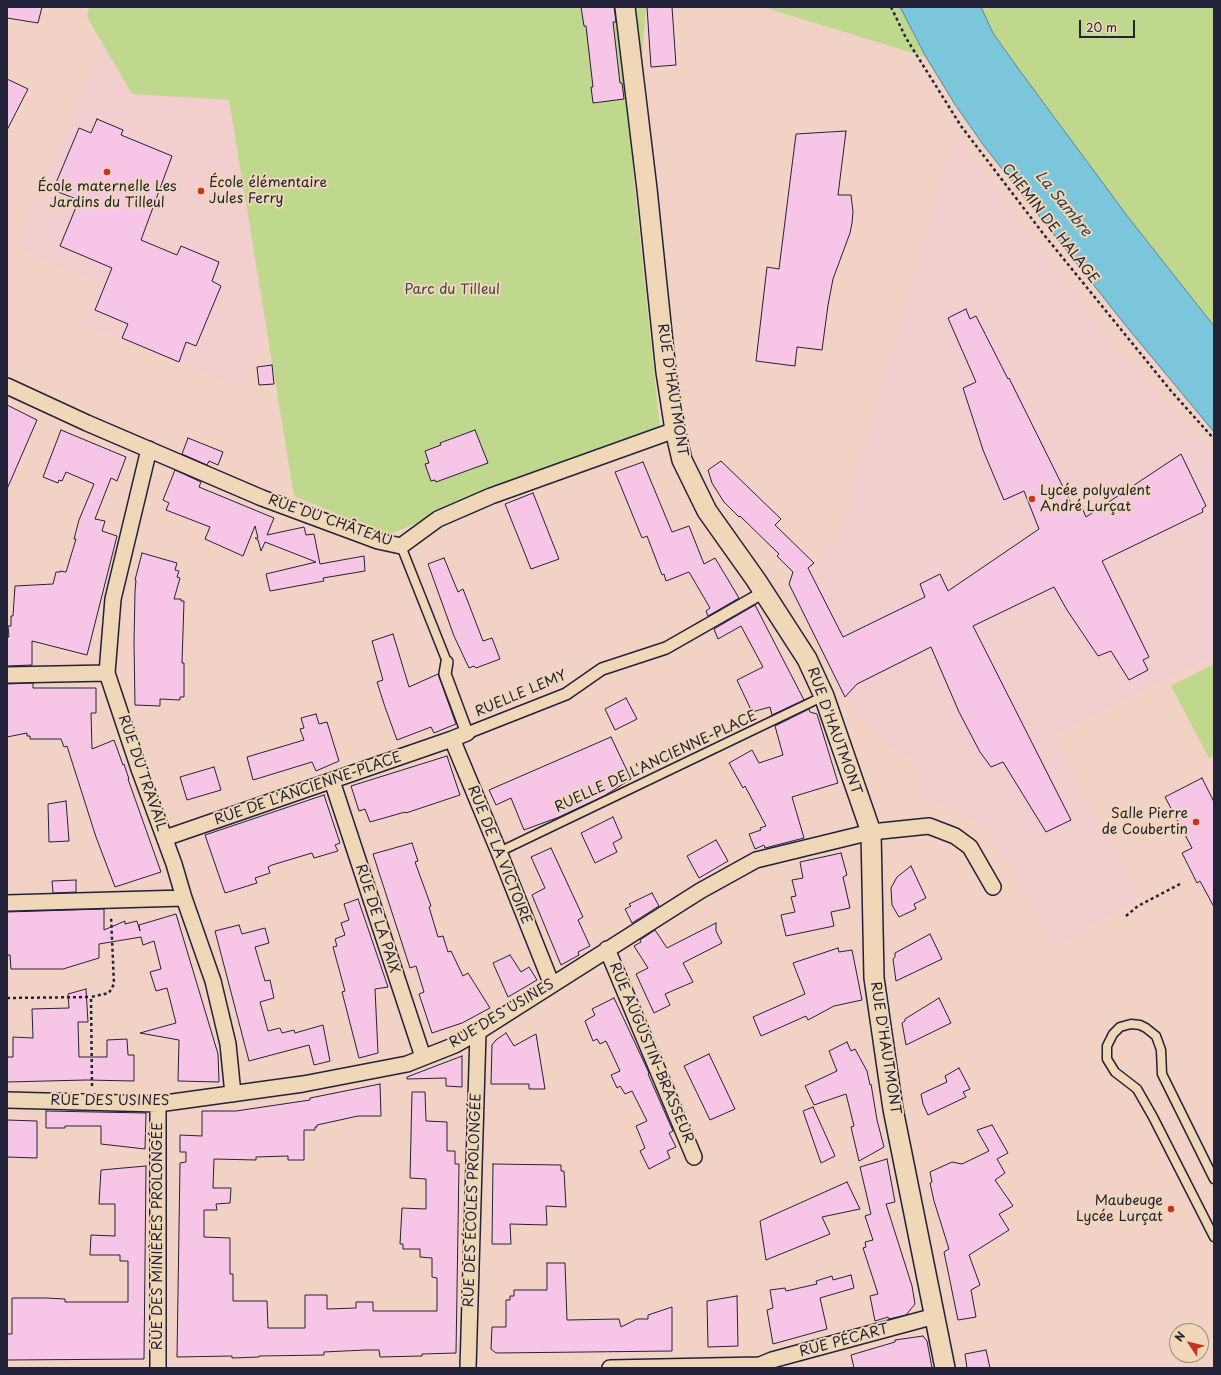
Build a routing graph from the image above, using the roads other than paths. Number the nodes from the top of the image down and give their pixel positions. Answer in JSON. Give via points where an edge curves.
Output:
{"nodes":[{"id":1,"x":624,"y":7,"type":"edge"},
{"id":2,"x":7,"y":386,"type":"edge"},
{"id":3,"x":676,"y":430,"type":"junction"},
{"id":4,"x":149,"y":449,"type":"junction"},
{"id":5,"x":401,"y":546,"type":"junction"},
{"id":6,"x":764,"y":592,"type":"junction"},
{"id":7,"x":447,"y":662,"type":"joint"},
{"id":8,"x":107,"y":673,"type":"junction"},
{"id":9,"x":7,"y":675,"type":"edge"},
{"id":10,"x":824,"y":696,"type":"junction"},
{"id":11,"x":467,"y":733,"type":"junction"},
{"id":12,"x":452,"y":740,"type":"junction"},
{"id":13,"x":332,"y":781,"type":"junction"},
{"id":14,"x":871,"y":832,"type":"junction"},
{"id":15,"x":165,"y":838,"type":"junction"},
{"id":16,"x":499,"y":852,"type":"junction"},
{"id":17,"x":993,"y":887,"type":"dead end"},
{"id":18,"x":184,"y":898,"type":"junction"},
{"id":19,"x":7,"y":903,"type":"edge"},
{"id":20,"x":607,"y":949,"type":"junction"},
{"id":21,"x":552,"y":985,"type":"junction"},
{"id":22,"x":478,"y":1032,"type":"junction"},
{"id":23,"x":423,"y":1057,"type":"junction"},
{"id":24,"x":232,"y":1094,"type":"junction"},
{"id":25,"x":7,"y":1100,"type":"edge"},
{"id":26,"x":158,"y":1104,"type":"junction"},
{"id":27,"x":694,"y":1157,"type":"dead end"},
{"id":28,"x":1214,"y":1179,"type":"edge"},
{"id":29,"x":1214,"y":1237,"type":"edge"},
{"id":30,"x":935,"y":1316,"type":"junction"},
{"id":31,"x":760,"y":1367,"type":"edge"},
{"id":32,"x":158,"y":1368,"type":"edge"},
{"id":33,"x":468,"y":1368,"type":"edge"},
{"id":34,"x":610,"y":1368,"type":"edge"},
{"id":35,"x":945,"y":1368,"type":"edge"}],
"edges":[{"from":1,"to":3,"type":"street","name":"RUE D'HAUTMONT","via":[[666,372]]},
{"from":2,"to":4,"type":"street","name":"RUE DU CHÂTEAU"},
{"from":3,"to":5,"type":"street","name":"RUE DU CHÂTEAU","via":[[490,496],[438,519]]},
{"from":3,"to":6,"type":"street","name":"RUE D'HAUTMONT","via":[[682,460],[707,511]]},
{"from":4,"to":5,"type":"street","name":"RUE DU CHÂTEAU","via":[[262,498],[378,541]]},
{"from":4,"to":8,"type":"street","name":"RUE DU TRAVAIL","via":[[113,599]]},
{"from":5,"to":7,"type":"lane","name":"RUELLE LEMY"},
{"from":6,"to":10,"type":"street","name":"RUE D'HAUTMONT","via":[[807,659]]},
{"from":6,"to":11,"type":"street","name":"RUELLE LEMY","via":[[666,648],[602,670],[566,694]]},
{"from":7,"to":11,"type":"street","name":"RUELLE LEMY","via":[[445,674]]},
{"from":8,"to":9,"type":"street"},
{"from":8,"to":15,"type":"street","name":"RUE DU TRAVAIL"},
{"from":10,"to":14,"type":"street","name":"RUE D'HAUTMONT"},
{"from":10,"to":16,"type":"lane","name":"RUELLE DE L'ANCIENNE-PLACE"},
{"from":11,"to":12,"type":"street"},
{"from":12,"to":13,"type":"street","name":"RUE DE L'ANCIENNE-PLACE"},
{"from":12,"to":16,"type":"street","name":"RUE DE LA VICTOIRE"},
{"from":13,"to":15,"type":"street","name":"RUE DE L'ANCIENNE-PLACE"},
{"from":13,"to":23,"type":"street","name":"RUE DE LA PAIX"},
{"from":14,"to":17,"type":"street","name":"RUE DES USINES","via":[[929,826],[955,836],[970,847]]},
{"from":14,"to":20,"type":"street","name":"RUE DES USINES","via":[[756,860],[700,891]]},
{"from":14,"to":30,"type":"street","name":"RUE D'HAUTMONT","via":[[874,978],[893,1108]]},
{"from":15,"to":18,"type":"street","name":"RUE DU TRAVAIL"},
{"from":16,"to":21,"type":"street","name":"RUE DE LA VICTOIRE"},
{"from":18,"to":19,"type":"street"},
{"from":18,"to":24,"type":"street","name":"RUE DU TRAVAIL","via":[[213,981],[228,1044]]},
{"from":20,"to":21,"type":"street","name":"RUE DES USINES"},
{"from":20,"to":27,"type":"street","name":"RUE AUGUSTIN-BRASSEUR"},
{"from":21,"to":22,"type":"street","name":"RUE DES USINES"},
{"from":22,"to":23,"type":"street","name":"RUE DES USINES","via":[[455,1045]]},
{"from":22,"to":33,"type":"street","name":"RUE DES ÉCOLES PROLONGÉE"},
{"from":23,"to":24,"type":"street","name":"RUE DES USINES","via":[[407,1064],[303,1084]]},
{"from":24,"to":26,"type":"street","name":"RUE DES USINES"},
{"from":25,"to":26,"type":"street","name":"RUE DES USINES"},
{"from":26,"to":32,"type":"street","name":"RUE DES MINIÈRES PROLONGÉE"},
{"from":28,"to":29,"type":"lane","via":[[1162,1074],[1161,1050],[1156,1036],[1140,1025],[1120,1027],[1107,1046],[1107,1059],[1114,1072],[1137,1089]]},
{"from":30,"to":31,"type":"street","name":"RUE PÉCART","via":[[772,1360]]},
{"from":30,"to":35,"type":"street","name":"RUE D'HAUTMONT"},
{"from":31,"to":34,"type":"street","name":"RUE PÉCART"}]}
